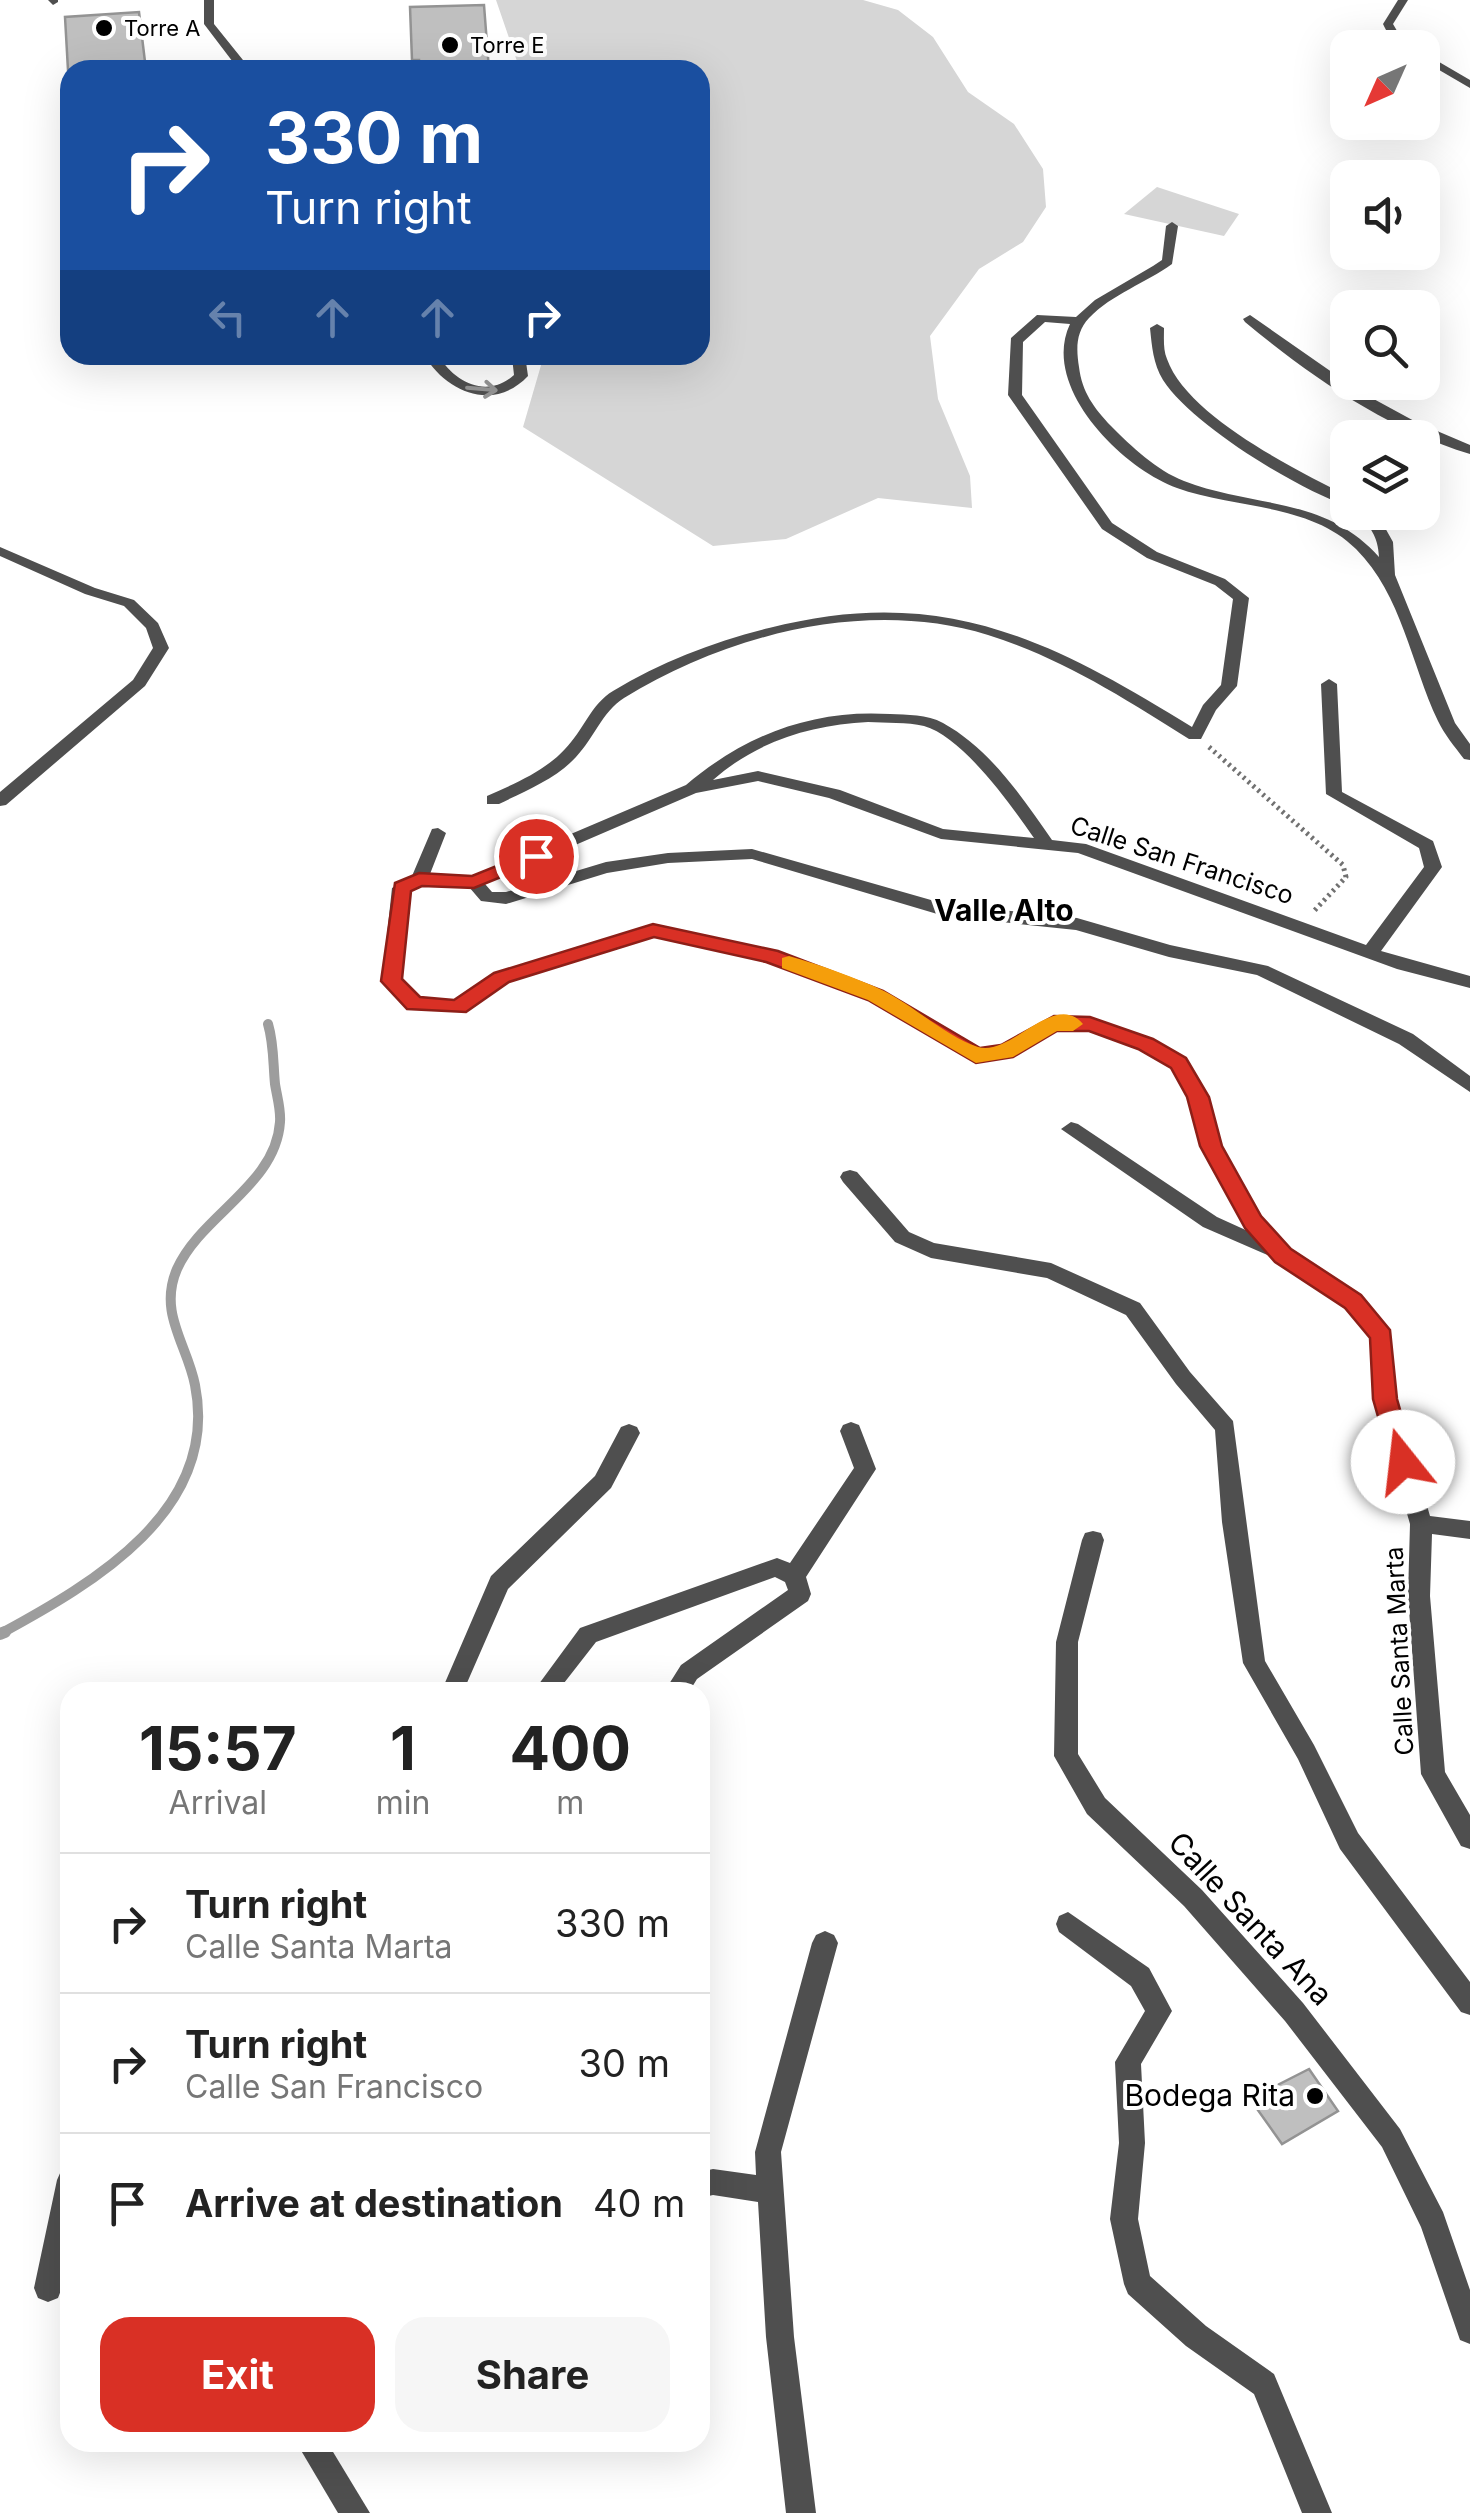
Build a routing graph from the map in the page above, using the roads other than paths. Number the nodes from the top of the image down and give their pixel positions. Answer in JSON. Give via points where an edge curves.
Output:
{"nodes":[{"id":1,"x":209,"y":0,"type":"edge"},
{"id":2,"x":1403,"y":0,"type":"edge"},
{"id":3,"x":1391,"y":30,"type":"edge"},
{"id":4,"x":237,"y":60,"type":"edge"},
{"id":5,"x":1440,"y":66,"type":"edge"},
{"id":6,"x":1470,"y":85,"type":"edge"},
{"id":7,"x":1172,"y":226,"type":"dead end"},
{"id":8,"x":1250,"y":319,"type":"dead end"},
{"id":9,"x":1080,"y":322,"type":"junction"},
{"id":10,"x":1157,"y":328,"type":"dead end"},
{"id":11,"x":436,"y":365,"type":"edge"},
{"id":12,"x":519,"y":365,"type":"edge"},
{"id":13,"x":1470,"y":450,"type":"edge"},
{"id":14,"x":1330,"y":493,"type":"edge"},
{"id":15,"x":1379,"y":530,"type":"edge"},
{"id":16,"x":0,"y":551,"type":"edge"},
{"id":17,"x":1388,"y":575,"type":"junction"},
{"id":18,"x":1329,"y":684,"type":"dead end"},
{"id":19,"x":1470,"y":755,"type":"edge"},
{"id":20,"x":692,"y":788,"type":"junction"},
{"id":21,"x":494,"y":800,"type":"dead end"},
{"id":22,"x":0,"y":801,"type":"edge"},
{"id":23,"x":438,"y":833,"type":"dead end"},
{"id":24,"x":1046,"y":842,"type":"junction"},
{"id":25,"x":419,"y":880,"type":"junction"},
{"id":26,"x":474,"y":882,"type":"junction"},
{"id":27,"x":1370,"y":952,"type":"junction"},
{"id":28,"x":1470,"y":982,"type":"edge"},
{"id":29,"x":1470,"y":1085,"type":"edge"},
{"id":30,"x":1071,"y":1128,"type":"dead end"},
{"id":31,"x":850,"y":1177,"type":"dead end"},
{"id":32,"x":1283,"y":1256,"type":"junction"},
{"id":33,"x":851,"y":1432,"type":"dead end"},
{"id":34,"x":629,"y":1433,"type":"dead end"},
{"id":35,"x":1420,"y":1524,"type":"junction"},
{"id":36,"x":1470,"y":1530,"type":"edge"},
{"id":37,"x":1093,"y":1540,"type":"dead end"},
{"id":38,"x":794,"y":1576,"type":"junction"},
{"id":39,"x":456,"y":1682,"type":"edge"},
{"id":40,"x":552,"y":1682,"type":"edge"},
{"id":41,"x":682,"y":1682,"type":"edge"},
{"id":42,"x":1470,"y":1838,"type":"edge"},
{"id":43,"x":1068,"y":1924,"type":"dead end"},
{"id":44,"x":825,"y":1942,"type":"dead end"},
{"id":45,"x":1470,"y":2003,"type":"edge"},
{"id":46,"x":710,"y":2183,"type":"edge"},
{"id":47,"x":772,"y":2190,"type":"junction"},
{"id":48,"x":60,"y":2229,"type":"edge"},
{"id":49,"x":48,"y":2288,"type":"dead end"},
{"id":50,"x":1470,"y":2330,"type":"edge"},
{"id":51,"x":316,"y":2452,"type":"edge"},
{"id":52,"x":355,"y":2513,"type":"edge"},
{"id":53,"x":800,"y":2513,"type":"edge"},
{"id":54,"x":1317,"y":2513,"type":"edge"}],
"edges":[{"from":1,"to":4,"type":"street","via":[[210,24]]},
{"from":2,"to":3,"type":"street","via":[[1388,24]]},
{"from":5,"to":6,"type":"street"},
{"from":7,"to":9,"type":"street","via":[[1168,261]]},
{"from":8,"to":13,"type":"street","via":[[1300,362]]},
{"from":9,"to":17,"type":"street","via":[[1072,334],[1078,393],[1148,465],[1178,484],[1346,532]]},
{"from":9,"to":21,"type":"street","via":[[1042,318],[1016,340],[1016,395],[1107,526],[1241,598],[1230,686],[1196,736],[1108,682],[993,631],[940,618],[826,620],[704,655],[617,695],[568,757]]},
{"from":10,"to":14,"type":"street","via":[[1160,362],[1220,428]]},
{"from":11,"to":12,"type":"street","one_way":true,"via":[[458,384],[484,392],[516,382]]},
{"from":15,"to":17,"type":"street"},
{"from":16,"to":22,"type":"street","via":[[129,603],[153,626],[161,648],[139,683]]},
{"from":17,"to":19,"type":"street","via":[[1447,724]]},
{"from":18,"to":27,"type":"street","via":[[1334,794],[1427,845],[1433,867]]},
{"from":20,"to":24,"type":"street","name":"Calle San Francisco","via":[[758,776],[834,794],[941,834]]},
{"from":20,"to":24,"type":"street","via":[[723,759],[777,732],[860,714],[932,723],[998,774]]},
{"from":20,"to":26,"type":"street","name":"Calle San Francisco"},
{"from":23,"to":25,"type":"street"},
{"from":24,"to":27,"type":"street","name":"Calle San Francisco","via":[[1080,848]]},
{"from":25,"to":26,"type":"street","name":"Calle San Francisco"},
{"from":25,"to":32,"type":"street","name":"Calle Santa Marta","via":[[402,888],[392,981],[415,1004],[458,1007],[502,978],[653,930],[771,956],[875,996],[976,1056],[1006,1052],[1054,1024],[1090,1024],[1145,1044],[1179,1063],[1198,1097],[1211,1146],[1253,1222]]},
{"from":26,"to":29,"type":"street","via":[[487,896],[506,898],[606,868],[752,854],[944,910],[1077,924],[1262,970],[1406,1039]]},
{"from":27,"to":28,"type":"street","name":"Calle San Francisco"},
{"from":30,"to":32,"type":"street","via":[[1210,1222]]},
{"from":31,"to":45,"type":"street","via":[[902,1237],[930,1250],[1051,1271],[1133,1309],[1225,1427],[1254,1663],[1348,1841]]},
{"from":32,"to":35,"type":"street","name":"Calle Santa Marta","via":[[1353,1302],[1382,1336],[1385,1399]]},
{"from":33,"to":38,"type":"street","via":[[865,1469]]},
{"from":34,"to":39,"type":"street","via":[[603,1482],[499,1583]]},
{"from":35,"to":36,"type":"street"},
{"from":35,"to":42,"type":"street","name":"Calle Santa Marta","via":[[1433,1774]]},
{"from":37,"to":50,"type":"street","name":"Calle Santa Ana","via":[[1067,1642],[1066,1756],[1096,1806],[1193,1898],[1294,2012],[1391,2138],[1433,2222]]},
{"from":38,"to":40,"type":"street","via":[[777,1567],[737,1578],[588,1635]]},
{"from":38,"to":41,"type":"street","via":[[800,1594]]},
{"from":43,"to":54,"type":"street","via":[[1140,1976],[1159,2011],[1128,2062],[1132,2143],[1124,2219],[1138,2284],[1264,2384]]},
{"from":44,"to":47,"type":"street","via":[[768,2152]]},
{"from":46,"to":47,"type":"street"},
{"from":47,"to":53,"type":"street"},
{"from":48,"to":49,"type":"street"},
{"from":51,"to":52,"type":"street"}]}
